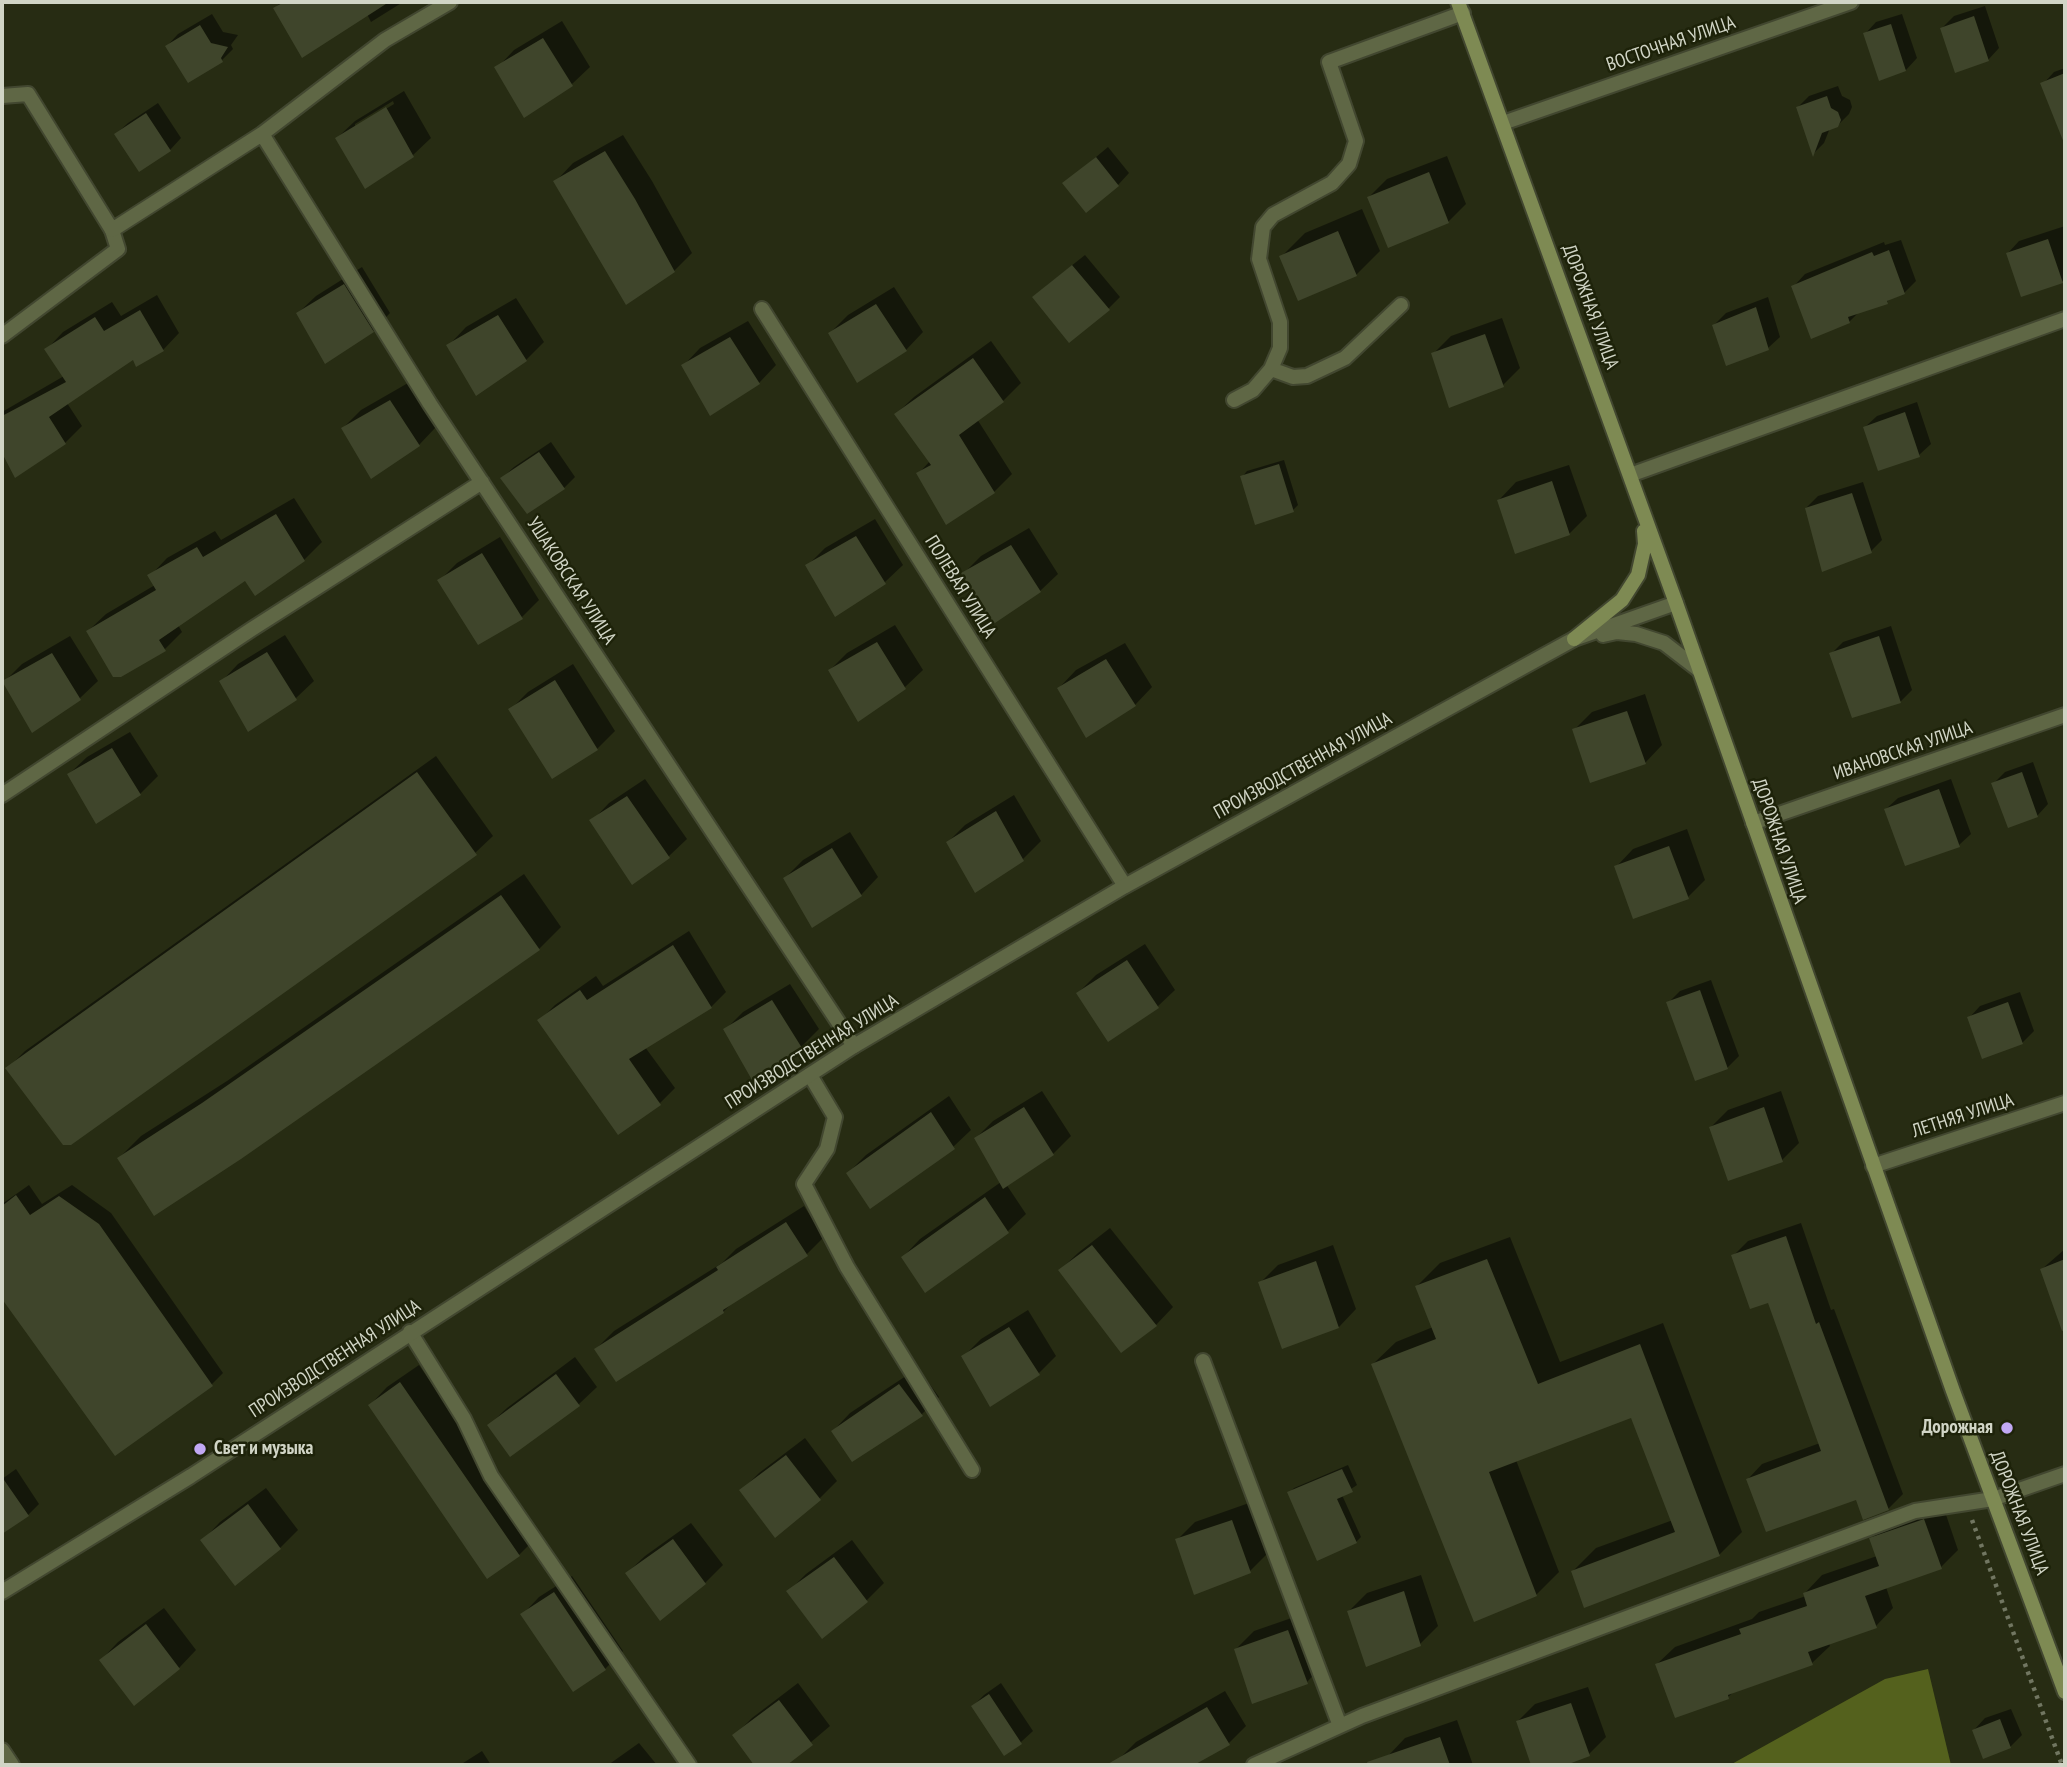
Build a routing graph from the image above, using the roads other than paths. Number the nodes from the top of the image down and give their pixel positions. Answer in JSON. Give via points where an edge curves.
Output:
{"nodes":[{"id":1,"x":450,"y":2,"type":"edge"},
{"id":2,"x":1851,"y":2,"type":"edge"},
{"id":3,"x":1460,"y":8,"type":"edge"},
{"id":4,"x":2,"y":96,"type":"edge"},
{"id":5,"x":1503,"y":123,"type":"junction"},
{"id":6,"x":262,"y":134,"type":"junction"},
{"id":7,"x":112,"y":230,"type":"junction"},
{"id":8,"x":1401,"y":306,"type":"dead end"},
{"id":9,"x":762,"y":309,"type":"dead end"},
{"id":10,"x":2065,"y":319,"type":"edge"},
{"id":11,"x":2,"y":336,"type":"edge"},
{"id":12,"x":1271,"y":369,"type":"junction"},
{"id":13,"x":1234,"y":400,"type":"dead end"},
{"id":14,"x":1630,"y":475,"type":"junction"},
{"id":15,"x":482,"y":482,"type":"junction"},
{"id":16,"x":1643,"y":512,"type":"junction"},
{"id":17,"x":1676,"y":603,"type":"junction"},
{"id":18,"x":1574,"y":639,"type":"junction"},
{"id":19,"x":1699,"y":670,"type":"junction"},
{"id":20,"x":2065,"y":715,"type":"edge"},
{"id":21,"x":2,"y":795,"type":"edge"},
{"id":22,"x":1753,"y":823,"type":"junction"},
{"id":23,"x":1125,"y":886,"type":"junction"},
{"id":24,"x":854,"y":1046,"type":"junction"},
{"id":25,"x":810,"y":1074,"type":"junction"},
{"id":26,"x":2065,"y":1103,"type":"edge"},
{"id":27,"x":1873,"y":1166,"type":"junction"},
{"id":28,"x":410,"y":1332,"type":"junction"},
{"id":29,"x":1203,"y":1361,"type":"dead end"},
{"id":30,"x":972,"y":1469,"type":"dead end"},
{"id":31,"x":2065,"y":1474,"type":"edge"},
{"id":32,"x":1993,"y":1499,"type":"junction"},
{"id":33,"x":2,"y":1592,"type":"edge"},
{"id":34,"x":2065,"y":1692,"type":"edge"},
{"id":35,"x":1340,"y":1726,"type":"junction"},
{"id":36,"x":2,"y":1751,"type":"edge"},
{"id":37,"x":12,"y":1765,"type":"edge"},
{"id":38,"x":689,"y":1765,"type":"edge"},
{"id":39,"x":1254,"y":1765,"type":"edge"}],
"edges":[{"from":1,"to":6,"type":"street","via":[[385,40]]},
{"from":2,"to":5,"type":"street","name":"ВОСТОЧНАЯ УЛИЦА"},
{"from":3,"to":5,"type":"main road","name":"ДОРОЖНАЯ УЛИЦА"},
{"from":3,"to":12,"type":"street","via":[[1329,62],[1356,141],[1349,164],[1332,183],[1273,215],[1263,227],[1259,259],[1280,322],[1280,348]]},
{"from":4,"to":7,"type":"street","via":[[28,94]]},
{"from":5,"to":14,"type":"main road","name":"ДОРОЖНАЯ УЛИЦА"},
{"from":6,"to":7,"type":"street"},
{"from":6,"to":15,"type":"street","name":"УШАКОВСКАЯ УЛИЦА"},
{"from":7,"to":11,"type":"street","via":[[118,249]]},
{"from":8,"to":12,"type":"street","via":[[1345,358],[1307,376],[1293,377]]},
{"from":9,"to":23,"type":"street","name":"ПОЛЕВАЯ УЛИЦА"},
{"from":10,"to":14,"type":"street"},
{"from":12,"to":13,"type":"street","via":[[1253,390]]},
{"from":14,"to":16,"type":"main road","name":"ДОРОЖНАЯ УЛИЦА"},
{"from":15,"to":21,"type":"street"},
{"from":15,"to":24,"type":"street","name":"УШАКОВСКАЯ УЛИЦА"},
{"from":16,"to":17,"type":"main road","name":"ДОРОЖНАЯ УЛИЦА"},
{"from":16,"to":18,"type":"main road","via":[[1645,544],[1638,575],[1622,600]]},
{"from":17,"to":18,"type":"street","name":"ПРОИЗВОДСТВЕННАЯ УЛИЦА"},
{"from":17,"to":19,"type":"main road","name":"ДОРОЖНАЯ УЛИЦА"},
{"from":18,"to":19,"type":"street","via":[[1617,632],[1643,635],[1664,643]]},
{"from":18,"to":23,"type":"street","name":"ПРОИЗВОДСТВЕННАЯ УЛИЦА"},
{"from":19,"to":22,"type":"main road","name":"ДОРОЖНАЯ УЛИЦА"},
{"from":20,"to":22,"type":"street","name":"ИВАНОВСКАЯ УЛИЦА"},
{"from":22,"to":27,"type":"main road","name":"ДОРОЖНАЯ УЛИЦА"},
{"from":23,"to":24,"type":"street","name":"ПРОИЗВОДСТВЕННАЯ УЛИЦА"},
{"from":24,"to":25,"type":"street","name":"ПРОИЗВОДСТВЕННАЯ УЛИЦА"},
{"from":25,"to":28,"type":"street","name":"ПРОИЗВОДСТВЕННАЯ УЛИЦА"},
{"from":25,"to":30,"type":"street","via":[[835,1117],[827,1149],[804,1184],[847,1267]]},
{"from":26,"to":27,"type":"street","name":"ЛЕТНЯЯ УЛИЦА"},
{"from":27,"to":32,"type":"main road","name":"ДОРОЖНАЯ УЛИЦА"},
{"from":28,"to":33,"type":"street","name":"ПРОИЗВОДСТВЕННАЯ УЛИЦА","via":[[191,1476]]},
{"from":28,"to":38,"type":"street","via":[[464,1419],[491,1476]]},
{"from":29,"to":35,"type":"street"},
{"from":31,"to":32,"type":"street"},
{"from":32,"to":34,"type":"main road","name":"ДОРОЖНАЯ УЛИЦА"},
{"from":32,"to":35,"type":"street","via":[[1915,1511]]},
{"from":35,"to":39,"type":"street"},
{"from":36,"to":37,"type":"street"}]}
